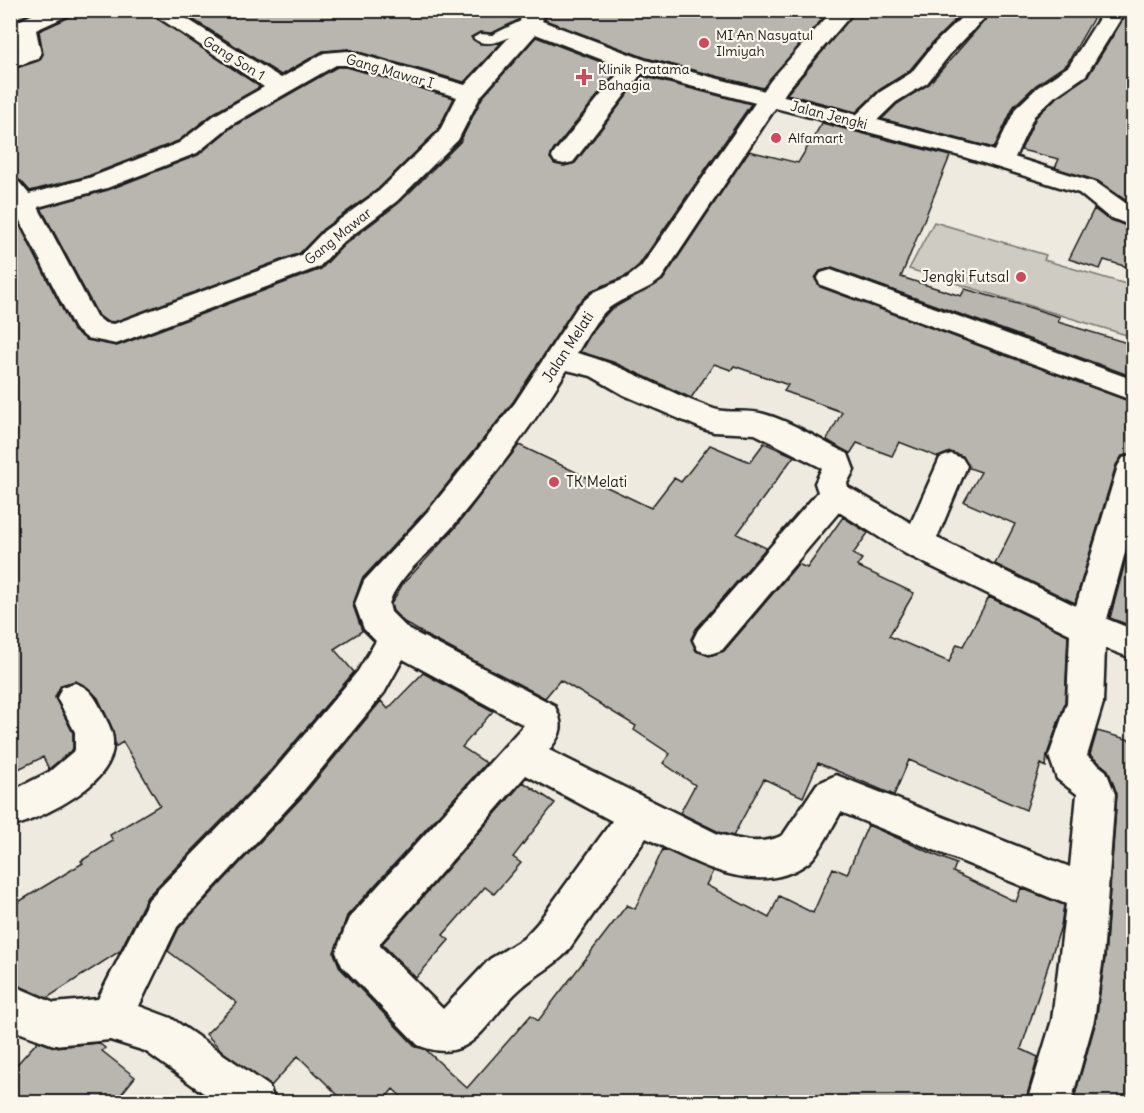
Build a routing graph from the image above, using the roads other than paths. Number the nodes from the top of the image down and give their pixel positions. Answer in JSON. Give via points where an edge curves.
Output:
{"nodes":[{"id":1,"x":61,"y":10,"type":"edge"},
{"id":2,"x":157,"y":10,"type":"edge"},
{"id":3,"x":845,"y":10,"type":"edge"},
{"id":4,"x":982,"y":10,"type":"edge"},
{"id":5,"x":1115,"y":18,"type":"edge"},
{"id":6,"x":533,"y":19,"type":"edge"},
{"id":7,"x":480,"y":38,"type":"dead end"},
{"id":8,"x":10,"y":61,"type":"edge"},
{"id":9,"x":637,"y":65,"type":"junction"},
{"id":10,"x":280,"y":87,"type":"junction"},
{"id":11,"x":471,"y":94,"type":"junction"},
{"id":12,"x":770,"y":101,"type":"junction"},
{"id":13,"x":861,"y":123,"type":"junction"},
{"id":14,"x":564,"y":157,"type":"dead end"},
{"id":15,"x":1002,"y":162,"type":"junction"},
{"id":16,"x":15,"y":199,"type":"edge"},
{"id":17,"x":1134,"y":219,"type":"edge"},
{"id":18,"x":831,"y":279,"type":"dead end"},
{"id":19,"x":560,"y":358,"type":"junction"},
{"id":20,"x":1134,"y":391,"type":"edge"},
{"id":21,"x":1134,"y":465,"type":"edge"},
{"id":22,"x":951,"y":466,"type":"dead end"},
{"id":23,"x":835,"y":494,"type":"junction"},
{"id":24,"x":918,"y":545,"type":"junction"},
{"id":25,"x":1088,"y":627,"type":"junction"},
{"id":26,"x":396,"y":639,"type":"junction"},
{"id":27,"x":710,"y":640,"type":"dead end"},
{"id":28,"x":1134,"y":645,"type":"edge"},
{"id":29,"x":75,"y":698,"type":"dead end"},
{"id":30,"x":523,"y":754,"type":"junction"},
{"id":31,"x":10,"y":811,"type":"edge"},
{"id":32,"x":639,"y":815,"type":"junction"},
{"id":33,"x":1088,"y":893,"type":"junction"},
{"id":34,"x":10,"y":1005,"type":"edge"},
{"id":35,"x":110,"y":1019,"type":"junction"},
{"id":36,"x":253,"y":1102,"type":"edge"},
{"id":37,"x":1049,"y":1102,"type":"edge"}],
"edges":[{"from":1,"to":8,"type":"street","via":[[24,27],[30,54]]},
{"from":2,"to":10,"type":"street","name":"Gang Son 1"},
{"from":3,"to":12,"type":"street","name":"Jalan Melati","via":[[779,85]]},
{"from":4,"to":13,"type":"street","via":[[919,78],[888,97]]},
{"from":5,"to":15,"type":"street","via":[[1078,70],[1024,113]]},
{"from":6,"to":7,"type":"lane","via":[[494,39]]},
{"from":6,"to":9,"type":"street","name":"Jalan Jengki"},
{"from":6,"to":11,"type":"street","name":"Gang Mawar"},
{"from":9,"to":12,"type":"street","name":"Jalan Jengki"},
{"from":9,"to":14,"type":"street"},
{"from":10,"to":11,"type":"street","name":"Gang Mawar I","via":[[324,60],[340,57]]},
{"from":10,"to":16,"type":"street","name":"Gang Mawar I","via":[[222,120],[188,148],[98,183]]},
{"from":11,"to":16,"type":"street","name":"Gang Mawar","via":[[449,135],[388,196],[333,237],[310,261],[116,334],[105,334],[85,322]]},
{"from":12,"to":13,"type":"street","name":"Jalan Jengki"},
{"from":12,"to":19,"type":"street","name":"Jalan Melati","via":[[651,273],[595,305]]},
{"from":13,"to":15,"type":"street","name":"Jalan Jengki"},
{"from":15,"to":17,"type":"street","name":"Jalan Jengki","via":[[1088,189]]},
{"from":18,"to":20,"type":"street"},
{"from":19,"to":23,"type":"street","via":[[600,369],[634,388],[714,421],[754,422],[805,445],[837,462],[838,470],[831,483]]},
{"from":19,"to":26,"type":"street","name":"Jalan Melati","via":[[526,411],[440,519],[376,591],[372,603],[376,620]]},
{"from":21,"to":25,"type":"street"},
{"from":22,"to":24,"type":"street"},
{"from":23,"to":24,"type":"street"},
{"from":23,"to":27,"type":"street"},
{"from":24,"to":25,"type":"street","via":[[1026,601]]},
{"from":25,"to":28,"type":"street"},
{"from":25,"to":33,"type":"street","via":[[1085,703],[1068,756],[1070,767],[1096,789]]},
{"from":26,"to":30,"type":"street","via":[[540,717],[544,729]]},
{"from":26,"to":35,"type":"street","via":[[371,682],[286,784],[163,913]]},
{"from":29,"to":31,"type":"street","via":[[91,725],[95,746],[91,762],[80,773]]},
{"from":30,"to":32,"type":"street"},
{"from":30,"to":32,"type":"street","via":[[357,942],[357,952],[433,1030],[447,1031],[460,1025],[505,974],[538,953]]},
{"from":32,"to":33,"type":"street","via":[[711,850],[761,860],[783,856],[797,848],[836,792]]},
{"from":33,"to":37,"type":"street","via":[[1073,1020]]},
{"from":34,"to":35,"type":"street","via":[[30,1017],[54,1024]]},
{"from":35,"to":36,"type":"street","via":[[156,1033]]}]}
